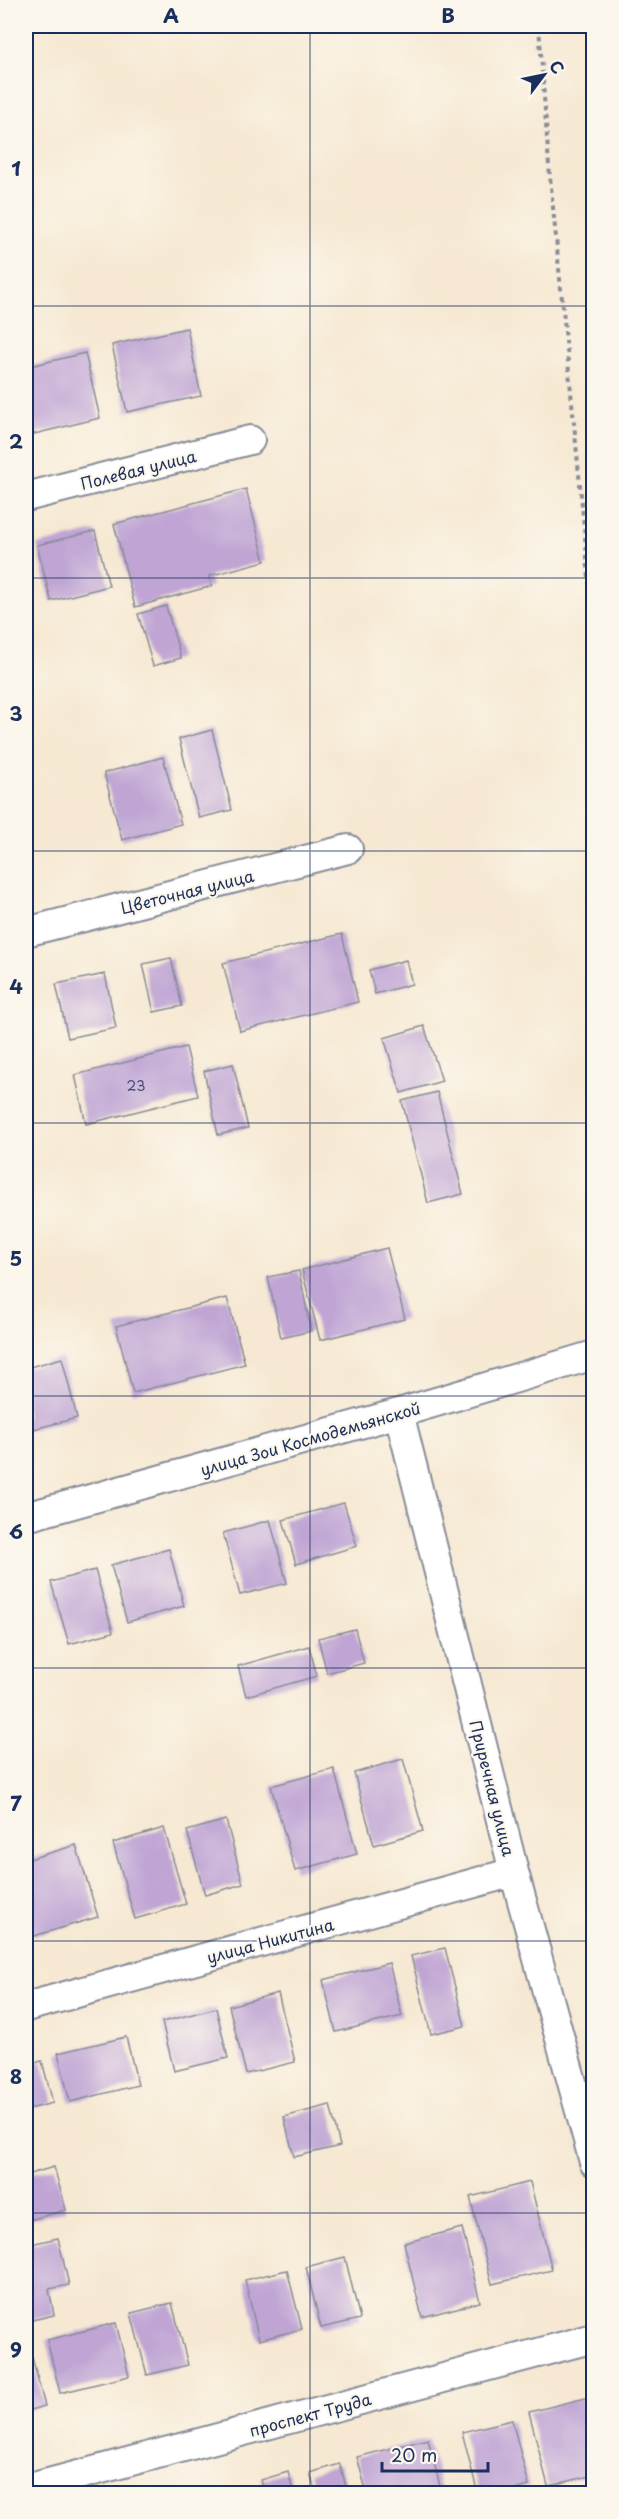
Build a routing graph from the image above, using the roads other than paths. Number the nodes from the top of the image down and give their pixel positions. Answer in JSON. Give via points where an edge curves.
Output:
{"nodes":[{"id":1,"x":250,"y":440,"type":"dead end"},
{"id":2,"x":26,"y":497,"type":"edge"},
{"id":3,"x":348,"y":849,"type":"dead end"},
{"id":4,"x":26,"y":932,"type":"edge"},
{"id":5,"x":594,"y":1355,"type":"edge"},
{"id":6,"x":399,"y":1413,"type":"junction"},
{"id":7,"x":26,"y":1517,"type":"edge"},
{"id":8,"x":514,"y":1872,"type":"junction"},
{"id":9,"x":26,"y":2007,"type":"edge"},
{"id":10,"x":594,"y":2162,"type":"edge"},
{"id":11,"x":594,"y":2338,"type":"edge"},
{"id":12,"x":26,"y":2489,"type":"edge"}],
"edges":[{"from":1,"to":2,"type":"street","name":"Полевая улица"},
{"from":3,"to":4,"type":"street","name":"Цветочная улица"},
{"from":5,"to":6,"type":"street","name":"улица Зои Космодемьянской"},
{"from":6,"to":7,"type":"street","name":"улица Зои Космодемьянской"},
{"from":6,"to":8,"type":"street","name":"Приречная улица"},
{"from":8,"to":9,"type":"street","name":"улица Никитина"},
{"from":8,"to":10,"type":"street","name":"Приречная улица"},
{"from":11,"to":12,"type":"street","name":"проспект Труда"}]}
